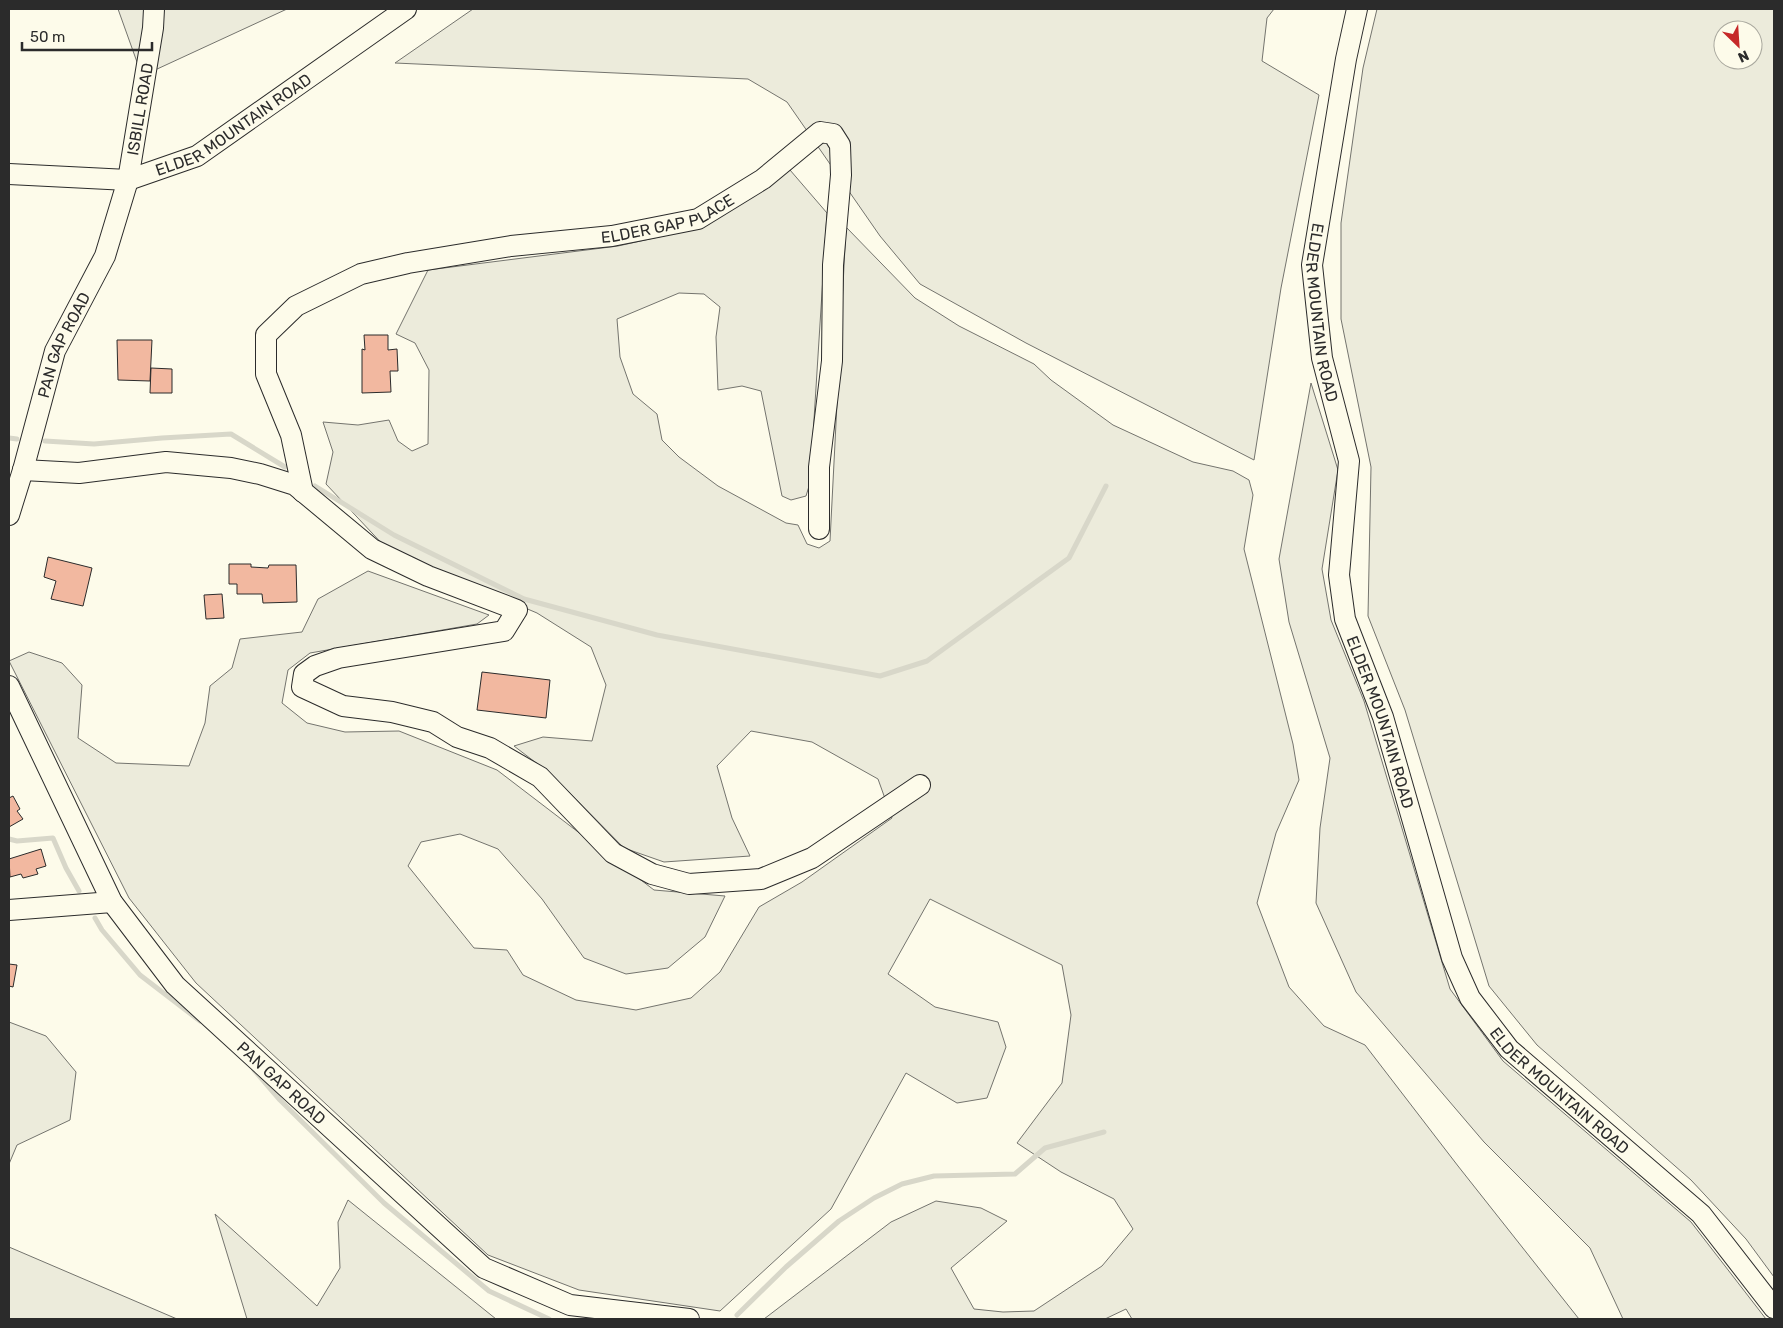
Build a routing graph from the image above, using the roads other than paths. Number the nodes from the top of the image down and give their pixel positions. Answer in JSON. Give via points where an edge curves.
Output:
{"nodes":[{"id":1,"x":154,"y":9,"type":"edge"},
{"id":2,"x":406,"y":9,"type":"edge"},
{"id":3,"x":1357,"y":9,"type":"edge"},
{"id":4,"x":9,"y":174,"type":"edge"},
{"id":5,"x":128,"y":180,"type":"junction"},
{"id":6,"x":23,"y":470,"type":"junction"},
{"id":7,"x":303,"y":492,"type":"junction"},
{"id":8,"x":9,"y":515,"type":"edge"},
{"id":9,"x":819,"y":529,"type":"dead end"},
{"id":10,"x":9,"y":686,"type":"edge"},
{"id":11,"x":920,"y":785,"type":"dead end"},
{"id":12,"x":112,"y":902,"type":"junction"},
{"id":13,"x":9,"y":910,"type":"edge"},
{"id":14,"x":1774,"y":1308,"type":"edge"},
{"id":15,"x":689,"y":1319,"type":"edge"}],
"edges":[{"from":1,"to":5,"type":"street","name":"ISBILL ROAD"},
{"from":2,"to":5,"type":"street","name":"ELDER MOUNTAIN ROAD","via":[[197,156]]},
{"from":3,"to":14,"type":"street","name":"ELDER MOUNTAIN ROAD","via":[[1312,265],[1322,358],[1349,461],[1339,575],[1345,619],[1383,717],[1452,958],[1470,998],[1509,1049],[1701,1214]]},
{"from":4,"to":5,"type":"street","name":"ELDER MOUNTAIN ROAD"},
{"from":5,"to":6,"type":"street","name":"PAN GAP ROAD","via":[[105,256],[55,352]]},
{"from":6,"to":7,"type":"street","via":[[79,473],[166,462],[260,474],[295,485]]},
{"from":6,"to":8,"type":"street","name":"PAN GAP ROAD"},
{"from":7,"to":9,"type":"street","name":"ELDER GAP PLACE","via":[[290,435],[266,374],[266,335],[296,306],[361,274],[408,263],[510,246],[612,236],[698,219],[763,179],[820,132],[833,134],[840,145],[841,174],[833,264],[832,361],[819,467]]},
{"from":7,"to":11,"type":"street","via":[[372,549],[436,579],[517,610],[504,631],[338,658],[315,666],[304,674],[302,687],[342,706],[392,712],[433,722],[457,738],[490,748],[540,777],[613,853],[652,874],[689,884],[761,879],[812,858]]},
{"from":10,"to":12,"type":"street","name":"PAN GAP ROAD"},
{"from":12,"to":13,"type":"street"},
{"from":12,"to":15,"type":"street","name":"PAN GAP ROAD","via":[[175,984],[484,1268],[570,1305]]}]}
